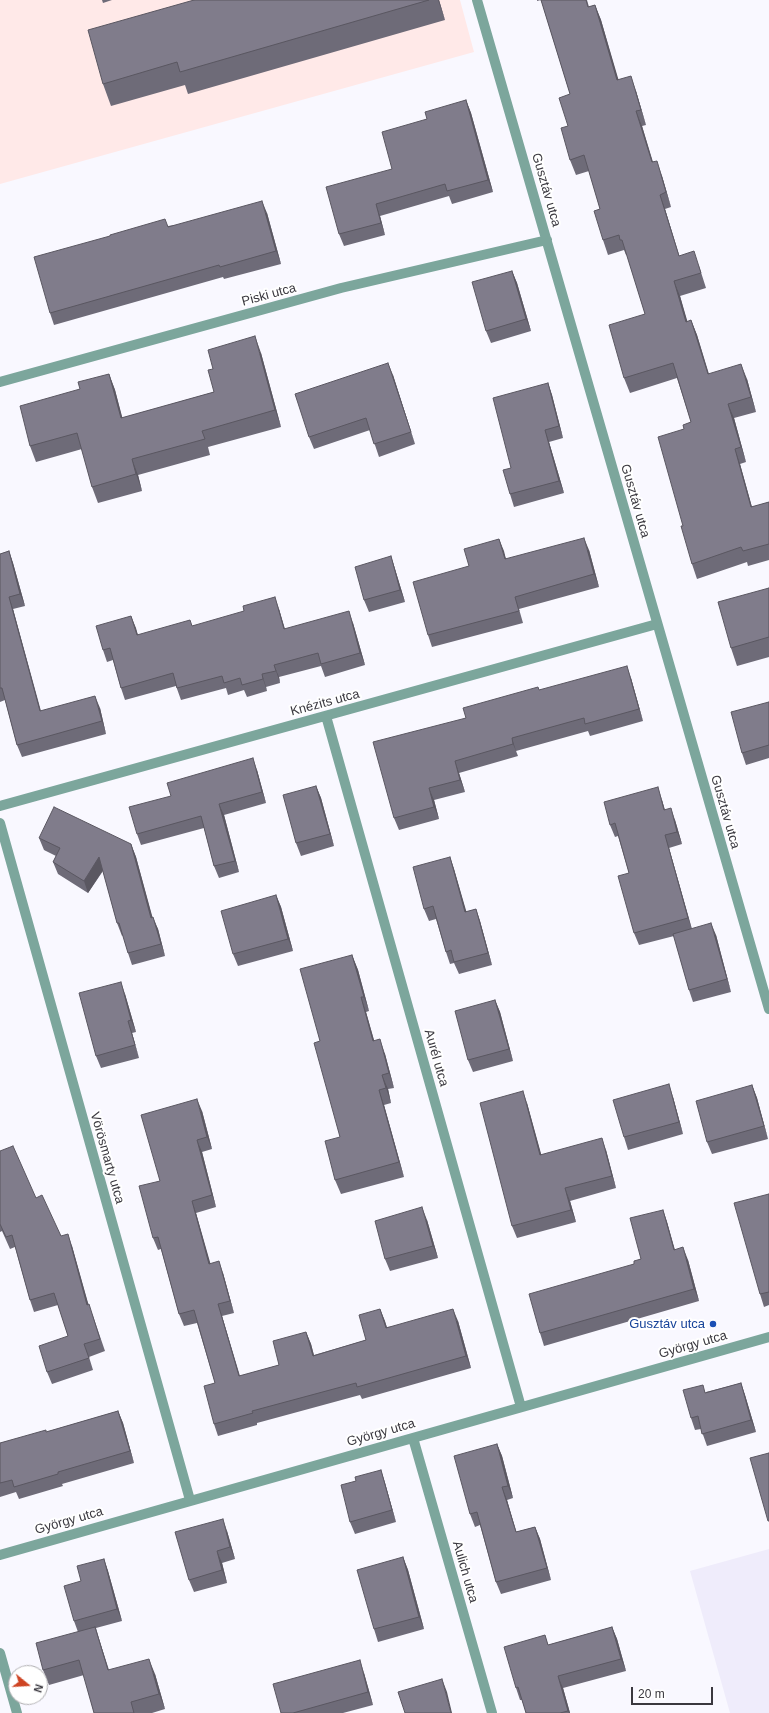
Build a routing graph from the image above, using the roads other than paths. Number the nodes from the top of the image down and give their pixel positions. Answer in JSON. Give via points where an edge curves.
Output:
{"nodes":[{"id":1,"x":477,"y":0,"type":"edge"},
{"id":2,"x":546,"y":240,"type":"junction"},
{"id":3,"x":0,"y":382,"type":"edge"},
{"id":4,"x":657,"y":624,"type":"junction"},
{"id":5,"x":326,"y":716,"type":"junction"},
{"id":6,"x":0,"y":806,"type":"edge"},
{"id":7,"x":0,"y":823,"type":"edge"},
{"id":8,"x":769,"y":1009,"type":"edge"},
{"id":9,"x":769,"y":1337,"type":"edge"},
{"id":10,"x":522,"y":1407,"type":"junction"},
{"id":11,"x":413,"y":1438,"type":"junction"},
{"id":12,"x":190,"y":1500,"type":"junction"},
{"id":13,"x":0,"y":1555,"type":"edge"},
{"id":14,"x":0,"y":1653,"type":"edge"},
{"id":15,"x":17,"y":1713,"type":"edge"},
{"id":16,"x":492,"y":1713,"type":"edge"}],
"edges":[{"from":1,"to":2,"type":"street","name":"Gusztáv utca"},
{"from":2,"to":3,"type":"street","name":"Piski utca","via":[[341,288]]},
{"from":2,"to":4,"type":"street","name":"Gusztáv utca"},
{"from":4,"to":5,"type":"street","name":"Knézits utca"},
{"from":4,"to":8,"type":"street","name":"Gusztáv utca"},
{"from":5,"to":6,"type":"street","name":"Knézits utca"},
{"from":5,"to":10,"type":"street","name":"Aurél utca"},
{"from":7,"to":12,"type":"street","name":"Vörösmarty utca"},
{"from":9,"to":10,"type":"street","name":"György utca"},
{"from":10,"to":11,"type":"street","name":"György utca"},
{"from":11,"to":12,"type":"street","name":"György utca"},
{"from":11,"to":16,"type":"street","name":"Aulich utca"},
{"from":12,"to":13,"type":"street","name":"György utca"},
{"from":14,"to":15,"type":"street"}]}
